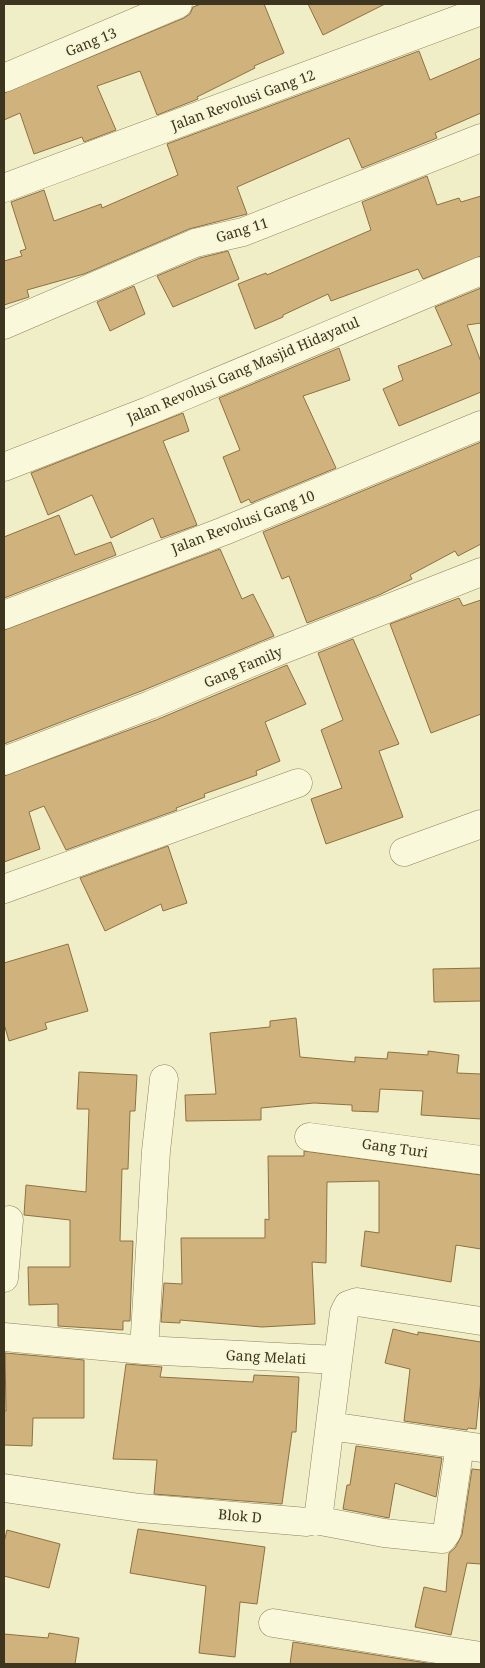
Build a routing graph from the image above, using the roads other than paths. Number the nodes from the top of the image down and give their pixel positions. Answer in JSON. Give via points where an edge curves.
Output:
{"nodes":[{"id":1,"x":178,"y":4,"type":"edge"},
{"id":2,"x":481,"y":11,"type":"edge"},
{"id":3,"x":4,"y":78,"type":"edge"},
{"id":4,"x":481,"y":138,"type":"edge"},
{"id":5,"x":4,"y":188,"type":"edge"},
{"id":6,"x":481,"y":271,"type":"edge"},
{"id":7,"x":4,"y":325,"type":"edge"},
{"id":8,"x":481,"y":425,"type":"edge"},
{"id":9,"x":4,"y":467,"type":"edge"},
{"id":10,"x":481,"y":572,"type":"edge"},
{"id":11,"x":4,"y":615,"type":"edge"},
{"id":12,"x":4,"y":761,"type":"edge"},
{"id":13,"x":298,"y":784,"type":"dead end"},
{"id":14,"x":481,"y":824,"type":"edge"},
{"id":15,"x":404,"y":852,"type":"dead end"},
{"id":16,"x":4,"y":889,"type":"edge"},
{"id":17,"x":164,"y":1079,"type":"dead end"},
{"id":18,"x":309,"y":1137,"type":"dead end"},
{"id":19,"x":481,"y":1160,"type":"edge"},
{"id":20,"x":9,"y":1220,"type":"dead end"},
{"id":21,"x":4,"y":1278,"type":"edge"},
{"id":22,"x":481,"y":1321,"type":"edge"},
{"id":23,"x":4,"y":1337,"type":"edge"},
{"id":24,"x":144,"y":1350,"type":"junction"},
{"id":25,"x":338,"y":1360,"type":"junction"},
{"id":26,"x":330,"y":1426,"type":"junction"},
{"id":27,"x":471,"y":1447,"type":"edge"},
{"id":28,"x":4,"y":1488,"type":"edge"},
{"id":29,"x":315,"y":1520,"type":"junction"},
{"id":30,"x":273,"y":1623,"type":"dead end"},
{"id":31,"x":481,"y":1656,"type":"edge"}],
"edges":[{"from":1,"to":3,"type":"street","name":"Gang 13"},
{"from":2,"to":5,"type":"street","name":"Jalan Revolusi Gang 12"},
{"from":4,"to":7,"type":"street","name":"Gang 11","via":[[243,232],[195,243]]},
{"from":6,"to":9,"type":"street","name":"Jalan Revolusi Gang Masjid Hidayatul","via":[[148,411]]},
{"from":8,"to":11,"type":"street","name":"Jalan Revolusi Gang 10","via":[[224,532]]},
{"from":10,"to":12,"type":"street","name":"Gang Family"},
{"from":13,"to":16,"type":"street"},
{"from":14,"to":15,"type":"street"},
{"from":17,"to":24,"type":"street","via":[[156,1151]]},
{"from":18,"to":19,"type":"street","name":"Gang Turi"},
{"from":20,"to":21,"type":"street"},
{"from":22,"to":25,"type":"street","via":[[357,1302],[348,1305],[344,1313]]},
{"from":23,"to":24,"type":"street","name":"Gang Melati"},
{"from":24,"to":25,"type":"street","name":"Gang Melati"},
{"from":25,"to":26,"type":"street"},
{"from":26,"to":27,"type":"street"},
{"from":26,"to":29,"type":"street","via":[[319,1512]]},
{"from":27,"to":29,"type":"street","name":"Blok D","via":[[447,1532],[442,1539],[384,1533]]},
{"from":28,"to":29,"type":"street","name":"Blok D","via":[[140,1508],[307,1522]]},
{"from":30,"to":31,"type":"street"}]}
